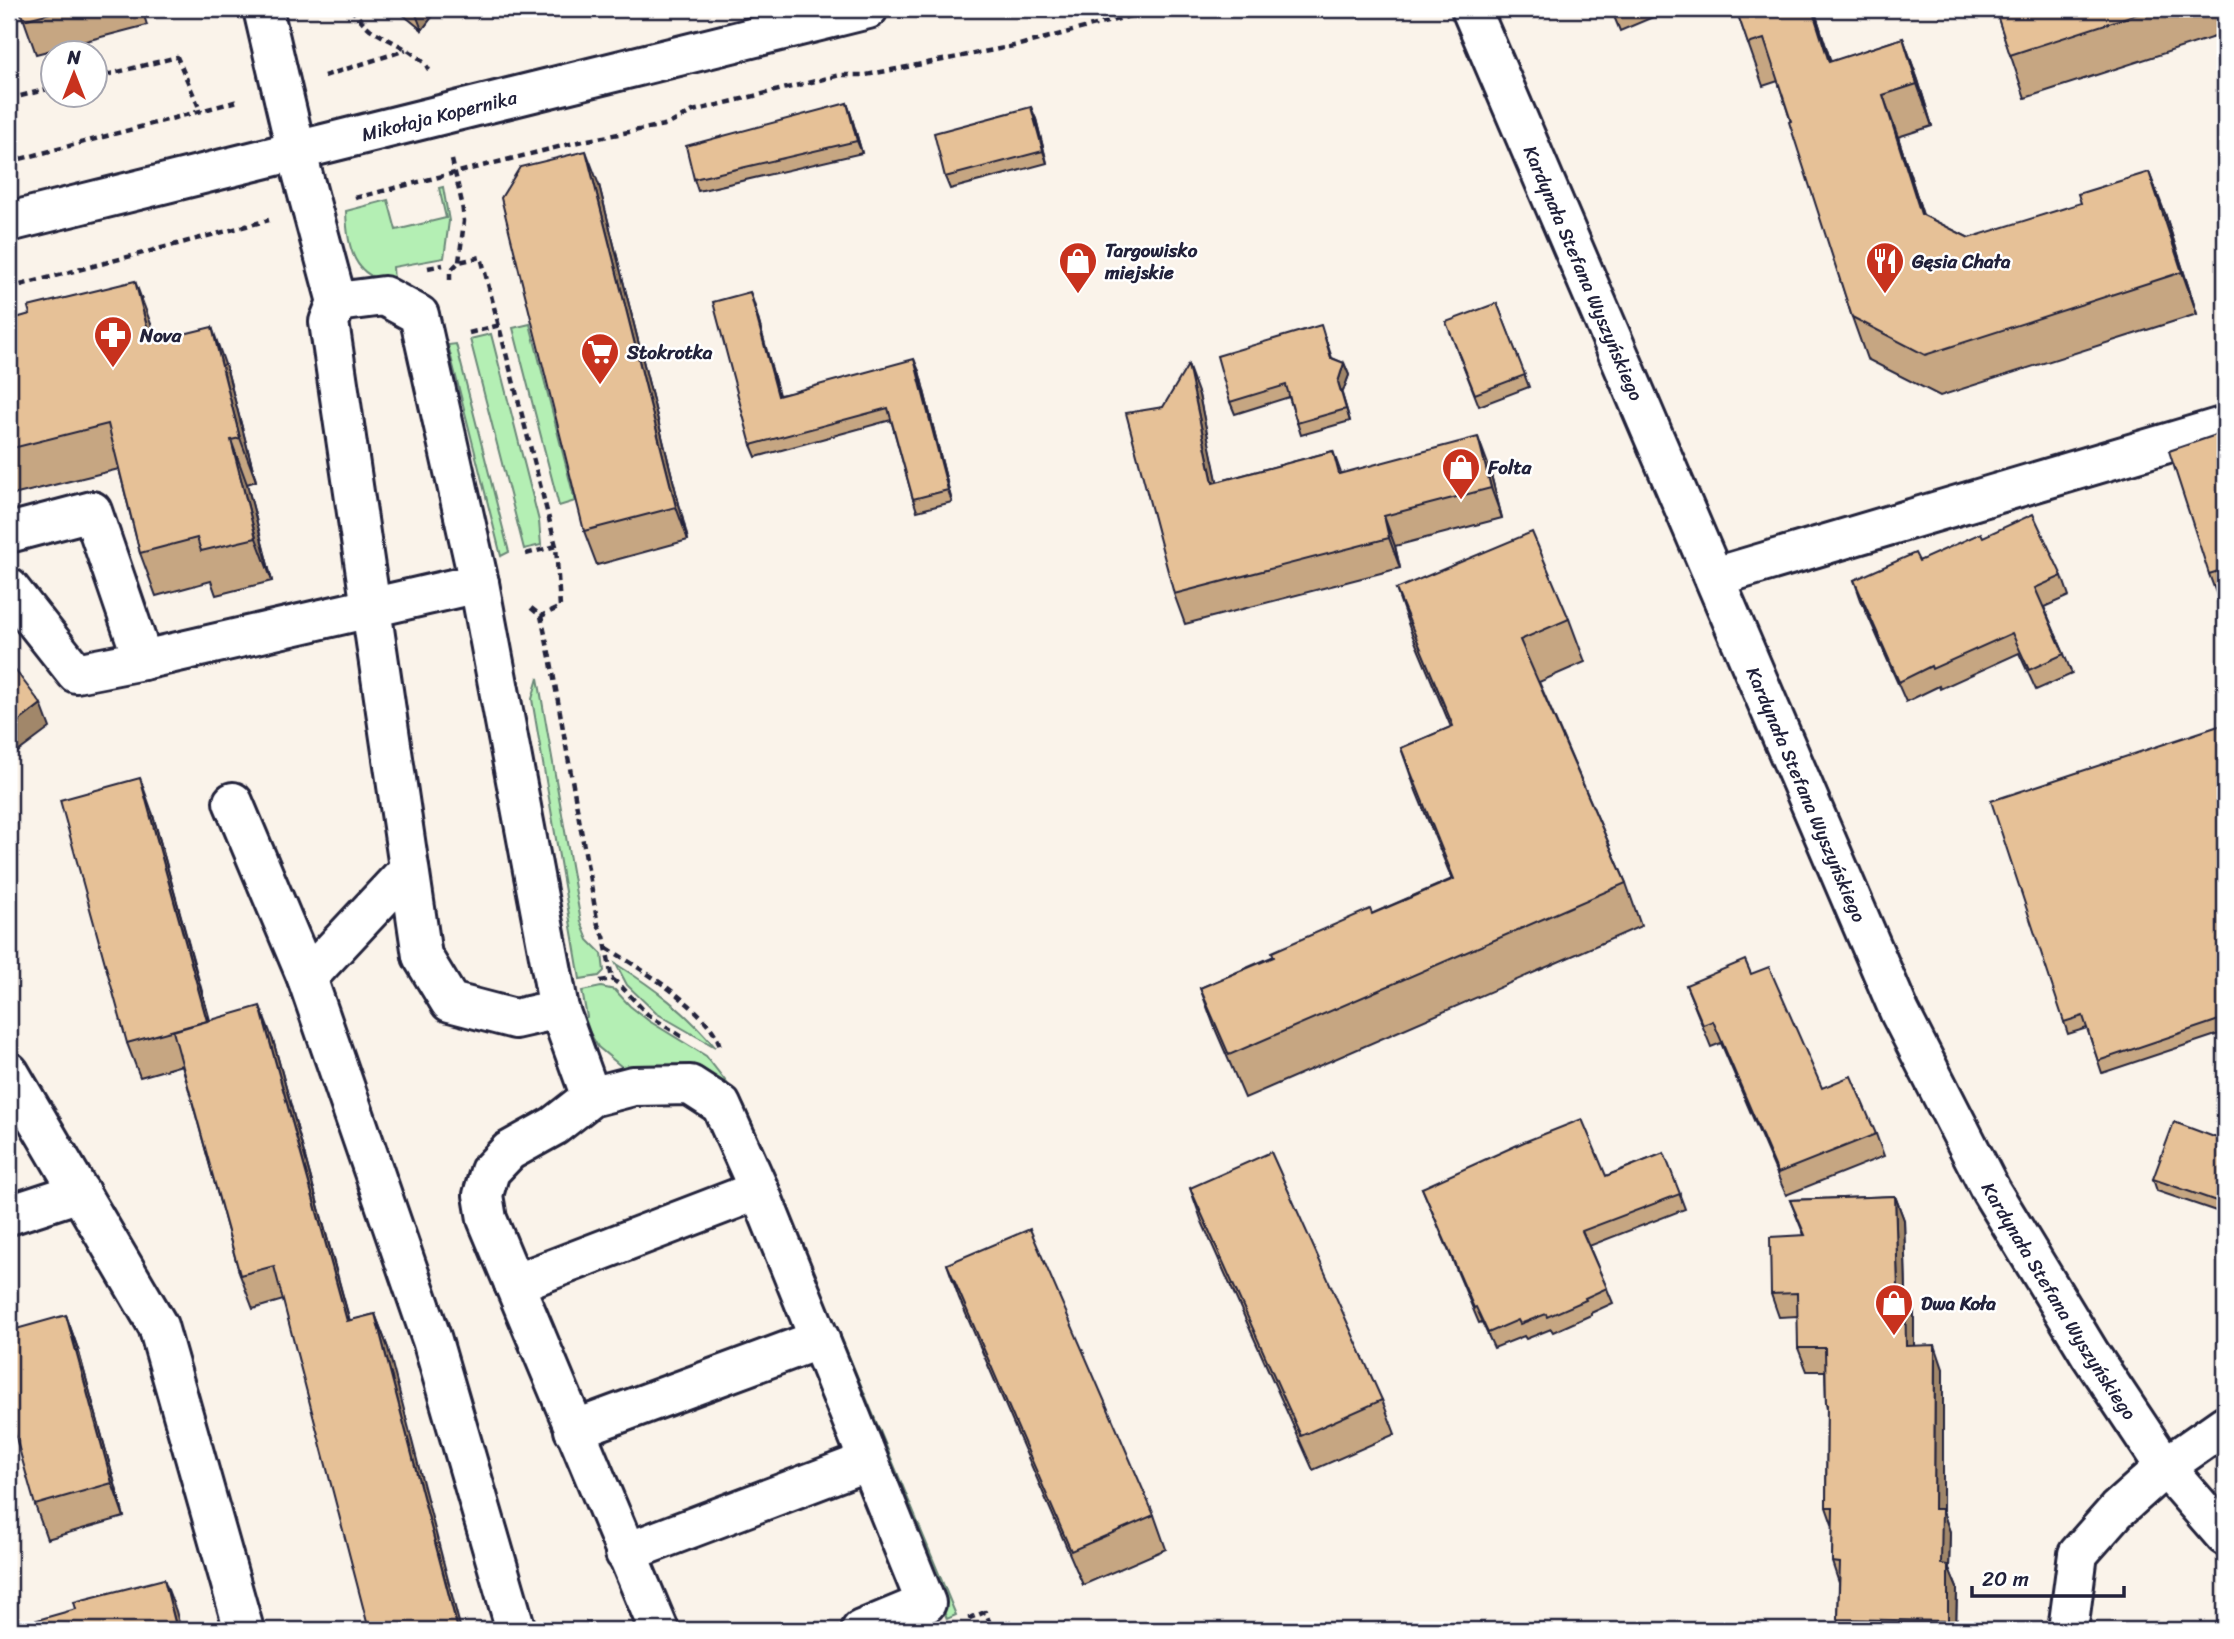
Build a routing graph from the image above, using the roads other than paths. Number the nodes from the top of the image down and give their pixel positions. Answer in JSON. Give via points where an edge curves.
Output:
{"nodes":[{"id":1,"x":263,"y":9,"type":"edge"},
{"id":2,"x":867,"y":9,"type":"edge"},
{"id":3,"x":1471,"y":9,"type":"edge"},
{"id":4,"x":296,"y":150,"type":"junction"},
{"id":5,"x":9,"y":222,"type":"edge"},
{"id":6,"x":337,"y":302,"type":"junction"},
{"id":7,"x":2225,"y":426,"type":"edge"},
{"id":8,"x":9,"y":533,"type":"edge"},
{"id":9,"x":1715,"y":577,"type":"junction"},
{"id":10,"x":479,"y":583,"type":"junction"},
{"id":11,"x":9,"y":588,"type":"edge"},
{"id":12,"x":370,"y":607,"type":"junction"},
{"id":13,"x":143,"y":660,"type":"junction"},
{"id":14,"x":233,"y":802,"type":"dead end"},
{"id":15,"x":409,"y":869,"type":"junction"},
{"id":16,"x":307,"y":978,"type":"junction"},
{"id":17,"x":557,"y":999,"type":"junction"},
{"id":18,"x":9,"y":1072,"type":"edge"},
{"id":19,"x":591,"y":1097,"type":"junction"},
{"id":20,"x":759,"y":1190,"type":"junction"},
{"id":21,"x":80,"y":1192,"type":"junction"},
{"id":22,"x":9,"y":1215,"type":"edge"},
{"id":23,"x":514,"y":1284,"type":"junction"},
{"id":24,"x":820,"y":1339,"type":"junction"},
{"id":25,"x":2225,"y":1426,"type":"edge"},
{"id":26,"x":575,"y":1430,"type":"junction"},
{"id":27,"x":868,"y":1461,"type":"junction"},
{"id":28,"x":2165,"y":1467,"type":"junction"},
{"id":29,"x":2225,"y":1536,"type":"edge"},
{"id":30,"x":625,"y":1553,"type":"junction"},
{"id":31,"x":244,"y":1630,"type":"edge"},
{"id":32,"x":516,"y":1630,"type":"edge"},
{"id":33,"x":659,"y":1630,"type":"edge"},
{"id":34,"x":861,"y":1630,"type":"edge"},
{"id":35,"x":2068,"y":1630,"type":"edge"}],
"edges":[{"from":1,"to":4,"type":"street"},
{"from":2,"to":4,"type":"street","name":"Mikołaja Kopernika"},
{"from":3,"to":9,"type":"street","name":"Kardynała Stefana Wyszyńskiego"},
{"from":4,"to":5,"type":"street","name":"Mikołaja Kopernika"},
{"from":4,"to":6,"type":"street"},
{"from":6,"to":10,"type":"street","via":[[384,296],[419,315]]},
{"from":6,"to":12,"type":"street","via":[[329,322]]},
{"from":7,"to":9,"type":"street"},
{"from":8,"to":13,"type":"street","via":[[92,511]]},
{"from":9,"to":28,"type":"street","name":"Kardynała Stefana Wyszyńskiego","via":[[1900,1013],[1992,1191],[2090,1354]]},
{"from":10,"to":12,"type":"street"},
{"from":10,"to":17,"type":"street"},
{"from":11,"to":13,"type":"street","via":[[76,673]]},
{"from":12,"to":13,"type":"street"},
{"from":12,"to":15,"type":"street"},
{"from":14,"to":16,"type":"street"},
{"from":15,"to":16,"type":"street"},
{"from":15,"to":17,"type":"street","via":[[422,956],[450,1002],[515,1019]]},
{"from":16,"to":32,"type":"street","via":[[432,1340]]},
{"from":17,"to":19,"type":"street"},
{"from":18,"to":21,"type":"street"},
{"from":19,"to":20,"type":"street","via":[[633,1086],[690,1085],[721,1105]]},
{"from":19,"to":23,"type":"street","via":[[554,1126],[509,1151],[490,1171],[483,1195],[487,1219]]},
{"from":20,"to":23,"type":"street"},
{"from":20,"to":24,"type":"street"},
{"from":21,"to":22,"type":"street"},
{"from":21,"to":31,"type":"street","via":[[158,1325]]},
{"from":23,"to":26,"type":"street"},
{"from":24,"to":26,"type":"street"},
{"from":24,"to":27,"type":"street"},
{"from":25,"to":28,"type":"street"},
{"from":26,"to":30,"type":"street"},
{"from":27,"to":30,"type":"street"},
{"from":27,"to":34,"type":"street","via":[[926,1603]]},
{"from":28,"to":29,"type":"street","name":"Kardynała Stefana Wyszyńskiego"},
{"from":28,"to":35,"type":"street","via":[[2117,1510],[2078,1555]]},
{"from":30,"to":33,"type":"street"}]}
